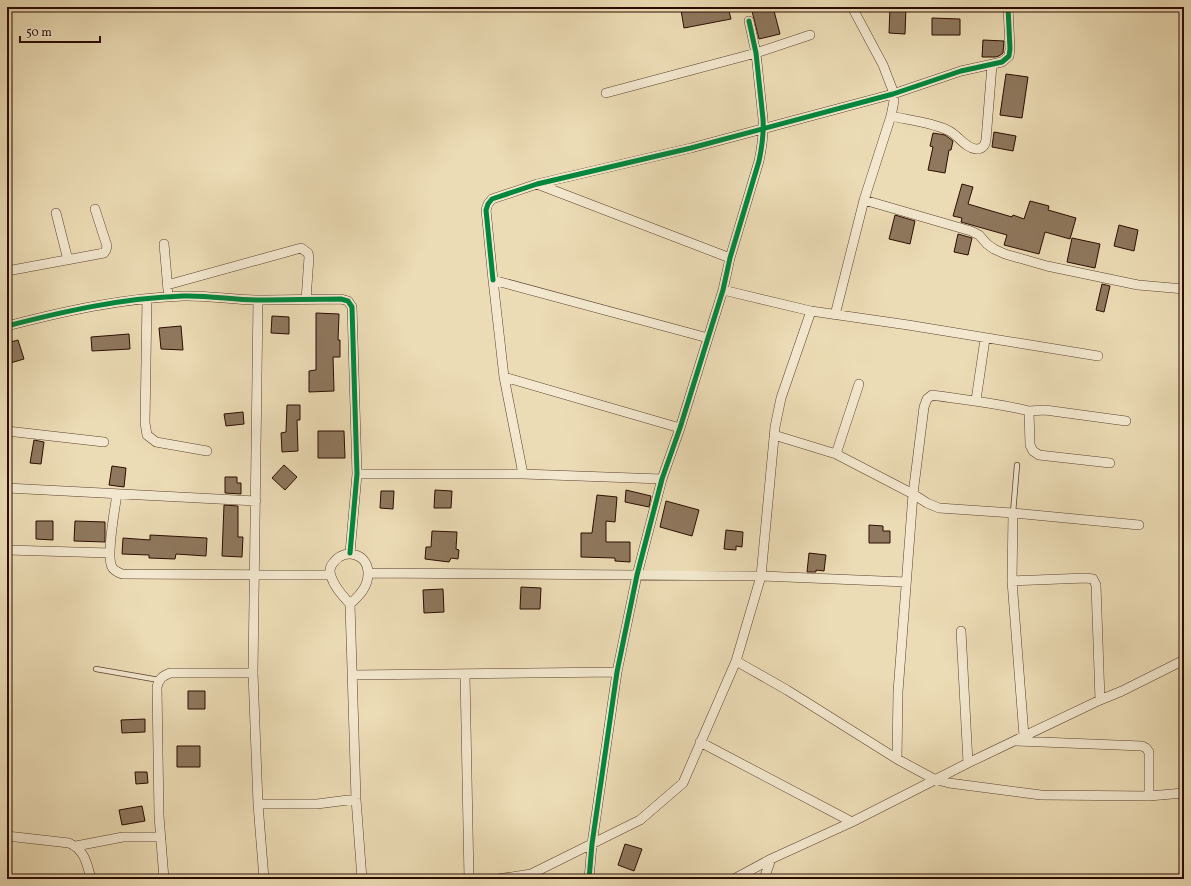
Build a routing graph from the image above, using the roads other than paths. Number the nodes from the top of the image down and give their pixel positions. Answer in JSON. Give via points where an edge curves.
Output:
{"nodes":[{"id":1,"x":852,"y":7,"type":"edge"},
{"id":2,"x":1008,"y":7,"type":"edge"},
{"id":3,"x":749,"y":21,"type":"dead end"},
{"id":4,"x":810,"y":35,"type":"dead end"},
{"id":5,"x":756,"y":53,"type":"junction"},
{"id":6,"x":992,"y":65,"type":"junction"},
{"id":7,"x":606,"y":93,"type":"dead end"},
{"id":8,"x":893,"y":94,"type":"junction"},
{"id":9,"x":891,"y":116,"type":"junction"},
{"id":10,"x":764,"y":130,"type":"junction"},
{"id":11,"x":537,"y":184,"type":"junction"},
{"id":12,"x":1184,"y":193,"type":"edge"},
{"id":13,"x":864,"y":200,"type":"junction"},
{"id":14,"x":1184,"y":203,"type":"edge"},
{"id":15,"x":95,"y":209,"type":"dead end"},
{"id":16,"x":56,"y":212,"type":"dead end"},
{"id":17,"x":164,"y":244,"type":"dead end"},
{"id":18,"x":730,"y":258,"type":"junction"},
{"id":19,"x":68,"y":260,"type":"junction"},
{"id":20,"x":7,"y":271,"type":"edge"},
{"id":21,"x":493,"y":280,"type":"junction"},
{"id":22,"x":167,"y":285,"type":"junction"},
{"id":23,"x":1184,"y":289,"type":"edge"},
{"id":24,"x":723,"y":290,"type":"junction"},
{"id":25,"x":168,"y":297,"type":"junction"},
{"id":26,"x":147,"y":299,"type":"junction"},
{"id":27,"x":258,"y":300,"type":"junction"},
{"id":28,"x":306,"y":300,"type":"junction"},
{"id":29,"x":811,"y":311,"type":"junction"},
{"id":30,"x":835,"y":315,"type":"junction"},
{"id":31,"x":7,"y":326,"type":"edge"},
{"id":32,"x":708,"y":338,"type":"junction"},
{"id":33,"x":985,"y":339,"type":"junction"},
{"id":34,"x":1098,"y":356,"type":"dead end"},
{"id":35,"x":504,"y":376,"type":"junction"},
{"id":36,"x":859,"y":384,"type":"dead end"},
{"id":37,"x":976,"y":400,"type":"junction"},
{"id":38,"x":1028,"y":411,"type":"junction"},
{"id":39,"x":1126,"y":422,"type":"dead end"},
{"id":40,"x":680,"y":428,"type":"junction"},
{"id":41,"x":7,"y":431,"type":"edge"},
{"id":42,"x":774,"y":435,"type":"junction"},
{"id":43,"x":104,"y":442,"type":"dead end"},
{"id":44,"x":207,"y":450,"type":"dead end"},
{"id":45,"x":836,"y":454,"type":"junction"},
{"id":46,"x":1110,"y":463,"type":"dead end"},
{"id":47,"x":1017,"y":465,"type":"dead end"},
{"id":48,"x":357,"y":474,"type":"junction"},
{"id":49,"x":523,"y":474,"type":"junction"},
{"id":50,"x":662,"y":479,"type":"junction"},
{"id":51,"x":7,"y":488,"type":"edge"},
{"id":52,"x":117,"y":494,"type":"junction"},
{"id":53,"x":913,"y":494,"type":"junction"},
{"id":54,"x":256,"y":500,"type":"junction"},
{"id":55,"x":1013,"y":513,"type":"junction"},
{"id":56,"x":1139,"y":525,"type":"dead end"},
{"id":57,"x":7,"y":550,"type":"edge"},
{"id":58,"x":110,"y":553,"type":"junction"},
{"id":59,"x":350,"y":554,"type":"junction"},
{"id":60,"x":369,"y":573,"type":"junction"},
{"id":61,"x":330,"y":575,"type":"junction"},
{"id":62,"x":637,"y":575,"type":"junction"},
{"id":63,"x":255,"y":576,"type":"junction"},
{"id":64,"x":761,"y":576,"type":"junction"},
{"id":65,"x":1012,"y":581,"type":"junction"},
{"id":66,"x":906,"y":582,"type":"junction"},
{"id":67,"x":350,"y":604,"type":"junction"},
{"id":68,"x":960,"y":631,"type":"dead end"},
{"id":69,"x":1184,"y":660,"type":"edge"},
{"id":70,"x":736,"y":661,"type":"junction"},
{"id":71,"x":96,"y":669,"type":"dead end"},
{"id":72,"x":617,"y":672,"type":"junction"},
{"id":73,"x":253,"y":673,"type":"junction"},
{"id":74,"x":465,"y":674,"type":"junction"},
{"id":75,"x":352,"y":675,"type":"junction"},
{"id":76,"x":159,"y":680,"type":"junction"},
{"id":77,"x":1100,"y":700,"type":"junction"},
{"id":78,"x":1024,"y":736,"type":"junction"},
{"id":79,"x":1014,"y":741,"type":"junction"},
{"id":80,"x":700,"y":742,"type":"junction"},
{"id":81,"x":897,"y":759,"type":"junction"},
{"id":82,"x":968,"y":763,"type":"junction"},
{"id":83,"x":934,"y":779,"type":"junction"},
{"id":84,"x":1184,"y":793,"type":"edge"},
{"id":85,"x":1149,"y":796,"type":"junction"},
{"id":86,"x":356,"y":799,"type":"junction"},
{"id":87,"x":258,"y":804,"type":"junction"},
{"id":88,"x":852,"y":822,"type":"junction"},
{"id":89,"x":7,"y":836,"type":"edge"},
{"id":90,"x":160,"y":836,"type":"junction"},
{"id":91,"x":592,"y":844,"type":"junction"},
{"id":92,"x":76,"y":846,"type":"junction"},
{"id":93,"x":771,"y":859,"type":"junction"},
{"id":94,"x":91,"y":879,"type":"edge"},
{"id":95,"x":164,"y":879,"type":"edge"},
{"id":96,"x":264,"y":879,"type":"edge"},
{"id":97,"x":362,"y":879,"type":"edge"},
{"id":98,"x":469,"y":879,"type":"edge"},
{"id":99,"x":498,"y":879,"type":"edge"},
{"id":100,"x":589,"y":879,"type":"edge"},
{"id":101,"x":734,"y":879,"type":"edge"},
{"id":102,"x":764,"y":879,"type":"edge"}],
"edges":[{"from":1,"to":8,"type":"street","via":[[880,60]]},
{"from":2,"to":6,"type":"street","via":[[1009,56],[1002,62]]},
{"from":3,"to":5,"type":"street"},
{"from":4,"to":5,"type":"street"},
{"from":5,"to":7,"type":"street"},
{"from":5,"to":10,"type":"street"},
{"from":6,"to":8,"type":"street","via":[[962,71]]},
{"from":6,"to":9,"type":"street","via":[[986,140],[982,148],[975,149],[969,146],[943,128]]},
{"from":8,"to":9,"type":"street"},
{"from":8,"to":10,"type":"street"},
{"from":9,"to":13,"type":"street"},
{"from":10,"to":11,"type":"street"},
{"from":10,"to":18,"type":"street","via":[[759,161]]},
{"from":11,"to":18,"type":"street"},
{"from":11,"to":21,"type":"street","via":[[492,199],[488,204],[486,210]]},
{"from":12,"to":14,"type":"street"},
{"from":13,"to":23,"type":"street","via":[[971,231],[994,249],[1033,262],[1138,285]]},
{"from":13,"to":30,"type":"street"},
{"from":15,"to":19,"type":"street","via":[[107,246],[106,250],[104,253]]},
{"from":16,"to":19,"type":"street"},
{"from":17,"to":22,"type":"street"},
{"from":18,"to":24,"type":"street"},
{"from":19,"to":20,"type":"street"},
{"from":21,"to":32,"type":"street"},
{"from":21,"to":35,"type":"street"},
{"from":22,"to":25,"type":"street"},
{"from":22,"to":28,"type":"street","via":[[301,248],[309,257]]},
{"from":24,"to":29,"type":"street"},
{"from":24,"to":32,"type":"street"},
{"from":25,"to":26,"type":"street"},
{"from":25,"to":27,"type":"street"},
{"from":26,"to":31,"type":"street","via":[[116,302]]},
{"from":26,"to":44,"type":"street","via":[[147,435],[156,442]]},
{"from":27,"to":28,"type":"street"},
{"from":27,"to":54,"type":"street"},
{"from":28,"to":48,"type":"street","via":[[348,300],[352,307]]},
{"from":29,"to":30,"type":"street"},
{"from":29,"to":42,"type":"street","via":[[781,398]]},
{"from":30,"to":33,"type":"street"},
{"from":32,"to":40,"type":"street"},
{"from":33,"to":34,"type":"street"},
{"from":33,"to":37,"type":"street"},
{"from":35,"to":40,"type":"street"},
{"from":35,"to":49,"type":"street"},
{"from":36,"to":45,"type":"street"},
{"from":37,"to":38,"type":"street"},
{"from":37,"to":53,"type":"street","via":[[932,395],[927,399]]},
{"from":38,"to":39,"type":"street","via":[[1046,410]]},
{"from":38,"to":46,"type":"street","via":[[1030,445],[1039,455]]},
{"from":40,"to":50,"type":"street"},
{"from":41,"to":43,"type":"street"},
{"from":42,"to":45,"type":"street"},
{"from":42,"to":64,"type":"street"},
{"from":45,"to":53,"type":"street"},
{"from":47,"to":55,"type":"lane"},
{"from":48,"to":49,"type":"street"},
{"from":48,"to":59,"type":"street"},
{"from":49,"to":50,"type":"street"},
{"from":50,"to":62,"type":"street"},
{"from":51,"to":52,"type":"street"},
{"from":52,"to":54,"type":"street"},
{"from":52,"to":58,"type":"street"},
{"from":53,"to":55,"type":"street","via":[[939,508]]},
{"from":53,"to":66,"type":"street"},
{"from":54,"to":63,"type":"street"},
{"from":55,"to":56,"type":"street"},
{"from":55,"to":65,"type":"street"},
{"from":57,"to":58,"type":"street"},
{"from":58,"to":63,"type":"street","via":[[111,566],[122,574]]},
{"from":59,"to":60,"type":"street","via":[[364,560]]},
{"from":59,"to":61,"type":"street","via":[[343,554],[334,561]]},
{"from":60,"to":62,"type":"street"},
{"from":60,"to":67,"type":"street","via":[[360,595]]},
{"from":61,"to":63,"type":"street"},
{"from":61,"to":67,"type":"street"},
{"from":62,"to":64,"type":"street"},
{"from":62,"to":72,"type":"street"},
{"from":63,"to":73,"type":"street"},
{"from":64,"to":66,"type":"street"},
{"from":64,"to":70,"type":"street"},
{"from":65,"to":77,"type":"street","via":[[1093,579],[1096,585]]},
{"from":65,"to":78,"type":"street"},
{"from":66,"to":81,"type":"street","via":[[898,692]]},
{"from":67,"to":75,"type":"street"},
{"from":68,"to":82,"type":"street"},
{"from":69,"to":77,"type":"street"},
{"from":70,"to":80,"type":"street"},
{"from":70,"to":81,"type":"street"},
{"from":71,"to":76,"type":"lane"},
{"from":72,"to":74,"type":"street"},
{"from":72,"to":91,"type":"street"},
{"from":73,"to":76,"type":"street","via":[[170,673]]},
{"from":73,"to":87,"type":"street"},
{"from":74,"to":75,"type":"street"},
{"from":74,"to":98,"type":"street"},
{"from":75,"to":86,"type":"street"},
{"from":76,"to":90,"type":"street","via":[[157,707]]},
{"from":77,"to":78,"type":"street"},
{"from":78,"to":79,"type":"street"},
{"from":79,"to":82,"type":"street"},
{"from":79,"to":85,"type":"street","via":[[1142,746],[1150,752]]},
{"from":80,"to":88,"type":"street"},
{"from":80,"to":91,"type":"street","via":[[683,783],[640,820]]},
{"from":81,"to":83,"type":"street"},
{"from":82,"to":83,"type":"street"},
{"from":83,"to":85,"type":"street","via":[[949,784],[1041,795]]},
{"from":83,"to":88,"type":"street"},
{"from":84,"to":85,"type":"street"},
{"from":86,"to":87,"type":"street","via":[[317,804]]},
{"from":86,"to":97,"type":"street"},
{"from":87,"to":96,"type":"street"},
{"from":88,"to":93,"type":"street"},
{"from":89,"to":92,"type":"street","via":[[70,843]]},
{"from":90,"to":92,"type":"street","via":[[123,837]]},
{"from":90,"to":95,"type":"street"},
{"from":91,"to":99,"type":"street","via":[[531,874]]},
{"from":91,"to":100,"type":"street"},
{"from":92,"to":94,"type":"street","via":[[84,855]]},
{"from":93,"to":101,"type":"street"},
{"from":93,"to":102,"type":"street"}]}
